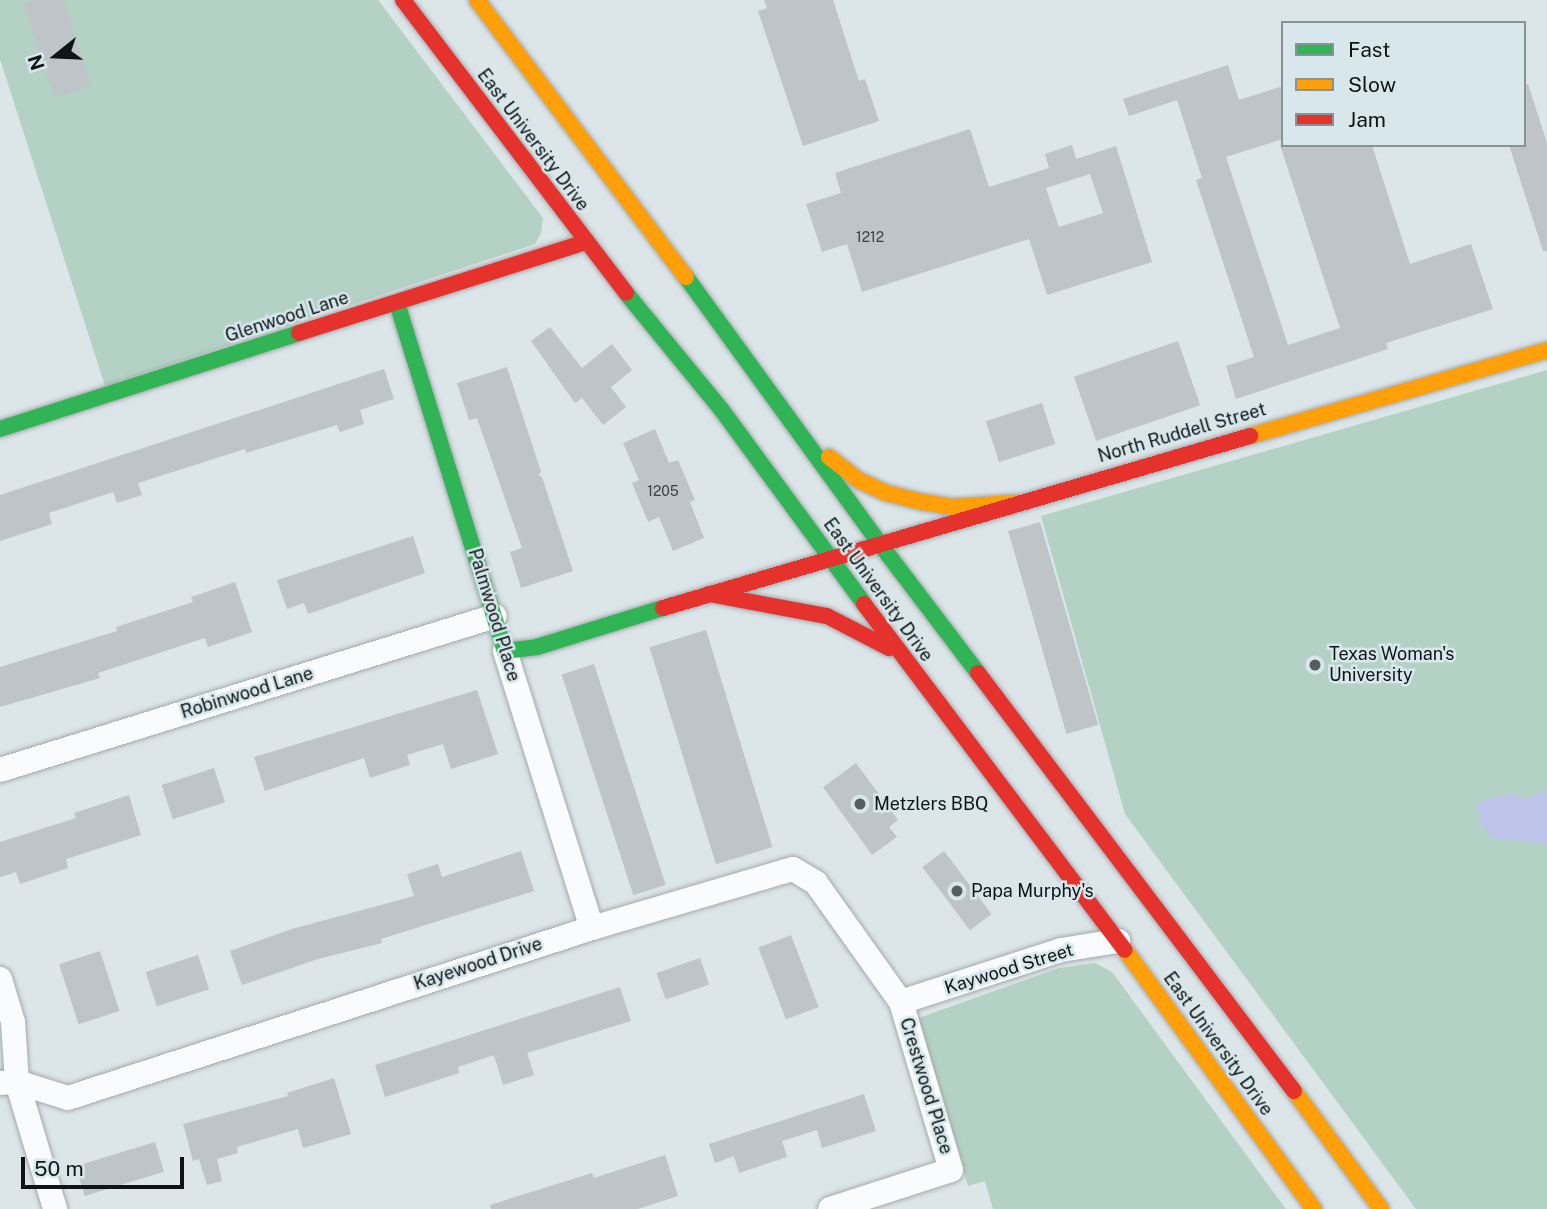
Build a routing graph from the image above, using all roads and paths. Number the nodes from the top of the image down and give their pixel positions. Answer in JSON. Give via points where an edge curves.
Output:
{"nodes":[{"id":1,"x":404,"y":0,"type":"edge"},
{"id":2,"x":477,"y":0,"type":"edge"},
{"id":3,"x":586,"y":242,"type":"junction"},
{"id":4,"x":397,"y":303,"type":"junction"},
{"id":5,"x":1547,"y":350,"type":"edge"},
{"id":6,"x":794,"y":423,"type":"junction"},
{"id":7,"x":0,"y":429,"type":"edge"},
{"id":8,"x":1014,"y":503,"type":"junction"},
{"id":9,"x":880,"y":544,"type":"junction"},
{"id":10,"x":829,"y":556,"type":"junction"},
{"id":11,"x":709,"y":594,"type":"junction"},
{"id":12,"x":495,"y":616,"type":"junction"},
{"id":13,"x":505,"y":651,"type":"junction"},
{"id":14,"x":899,"y":653,"type":"junction"},
{"id":15,"x":0,"y":770,"type":"edge"},
{"id":16,"x":592,"y":928,"type":"junction"},
{"id":17,"x":1118,"y":941,"type":"junction"},
{"id":18,"x":0,"y":979,"type":"edge"},
{"id":19,"x":901,"y":1002,"type":"junction"},
{"id":20,"x":8,"y":1083,"type":"edge"},
{"id":21,"x":55,"y":1209,"type":"edge"},
{"id":22,"x":830,"y":1209,"type":"edge"},
{"id":23,"x":1314,"y":1209,"type":"edge"},
{"id":24,"x":1381,"y":1209,"type":"edge"}],
"edges":[{"from":1,"to":3,"type":"main road","name":"East University Drive"},
{"from":2,"to":6,"type":"main road","name":"East University Drive"},
{"from":3,"to":4,"type":"main road","name":"Glenwood Lane"},
{"from":3,"to":10,"type":"main road","name":"East University Drive","via":[[721,409]]},
{"from":4,"to":7,"type":"main road","name":"Glenwood Lane"},
{"from":4,"to":12,"type":"main road","name":"Palmwood Place"},
{"from":5,"to":8,"type":"main road","name":"North Ruddell Street"},
{"from":6,"to":8,"type":"main road","via":[[836,464],[886,493],[953,507]]},
{"from":6,"to":9,"type":"main road","name":"East University Drive"},
{"from":8,"to":9,"type":"main road","name":"North Ruddell Street"},
{"from":9,"to":10,"type":"main road","name":"North Ruddell Street"},
{"from":9,"to":24,"type":"main road","name":"East University Drive"},
{"from":10,"to":11,"type":"main road"},
{"from":10,"to":14,"type":"main road","name":"East University Drive"},
{"from":11,"to":13,"type":"main road","via":[[537,647]]},
{"from":11,"to":14,"type":"main road","via":[[827,616]]},
{"from":12,"to":13,"type":"main road","name":"Palmwood Place"},
{"from":12,"to":15,"type":"street","name":"Robinwood Lane"},
{"from":13,"to":16,"type":"street","name":"Palmwood Place"},
{"from":14,"to":17,"type":"main road","name":"East University Drive"},
{"from":16,"to":19,"type":"street","name":"Kayewood Drive","via":[[793,869],[816,883]]},
{"from":16,"to":20,"type":"street","name":"Kayewood Drive","via":[[68,1098]]},
{"from":17,"to":19,"type":"street","name":"Kaywood Street","via":[[1061,950]]},
{"from":17,"to":23,"type":"main road","name":"East University Drive"},
{"from":18,"to":20,"type":"street","via":[[13,1022]]},
{"from":19,"to":22,"type":"street","name":"Crestwood Place","via":[[951,1170]]},
{"from":20,"to":21,"type":"street"}]}
